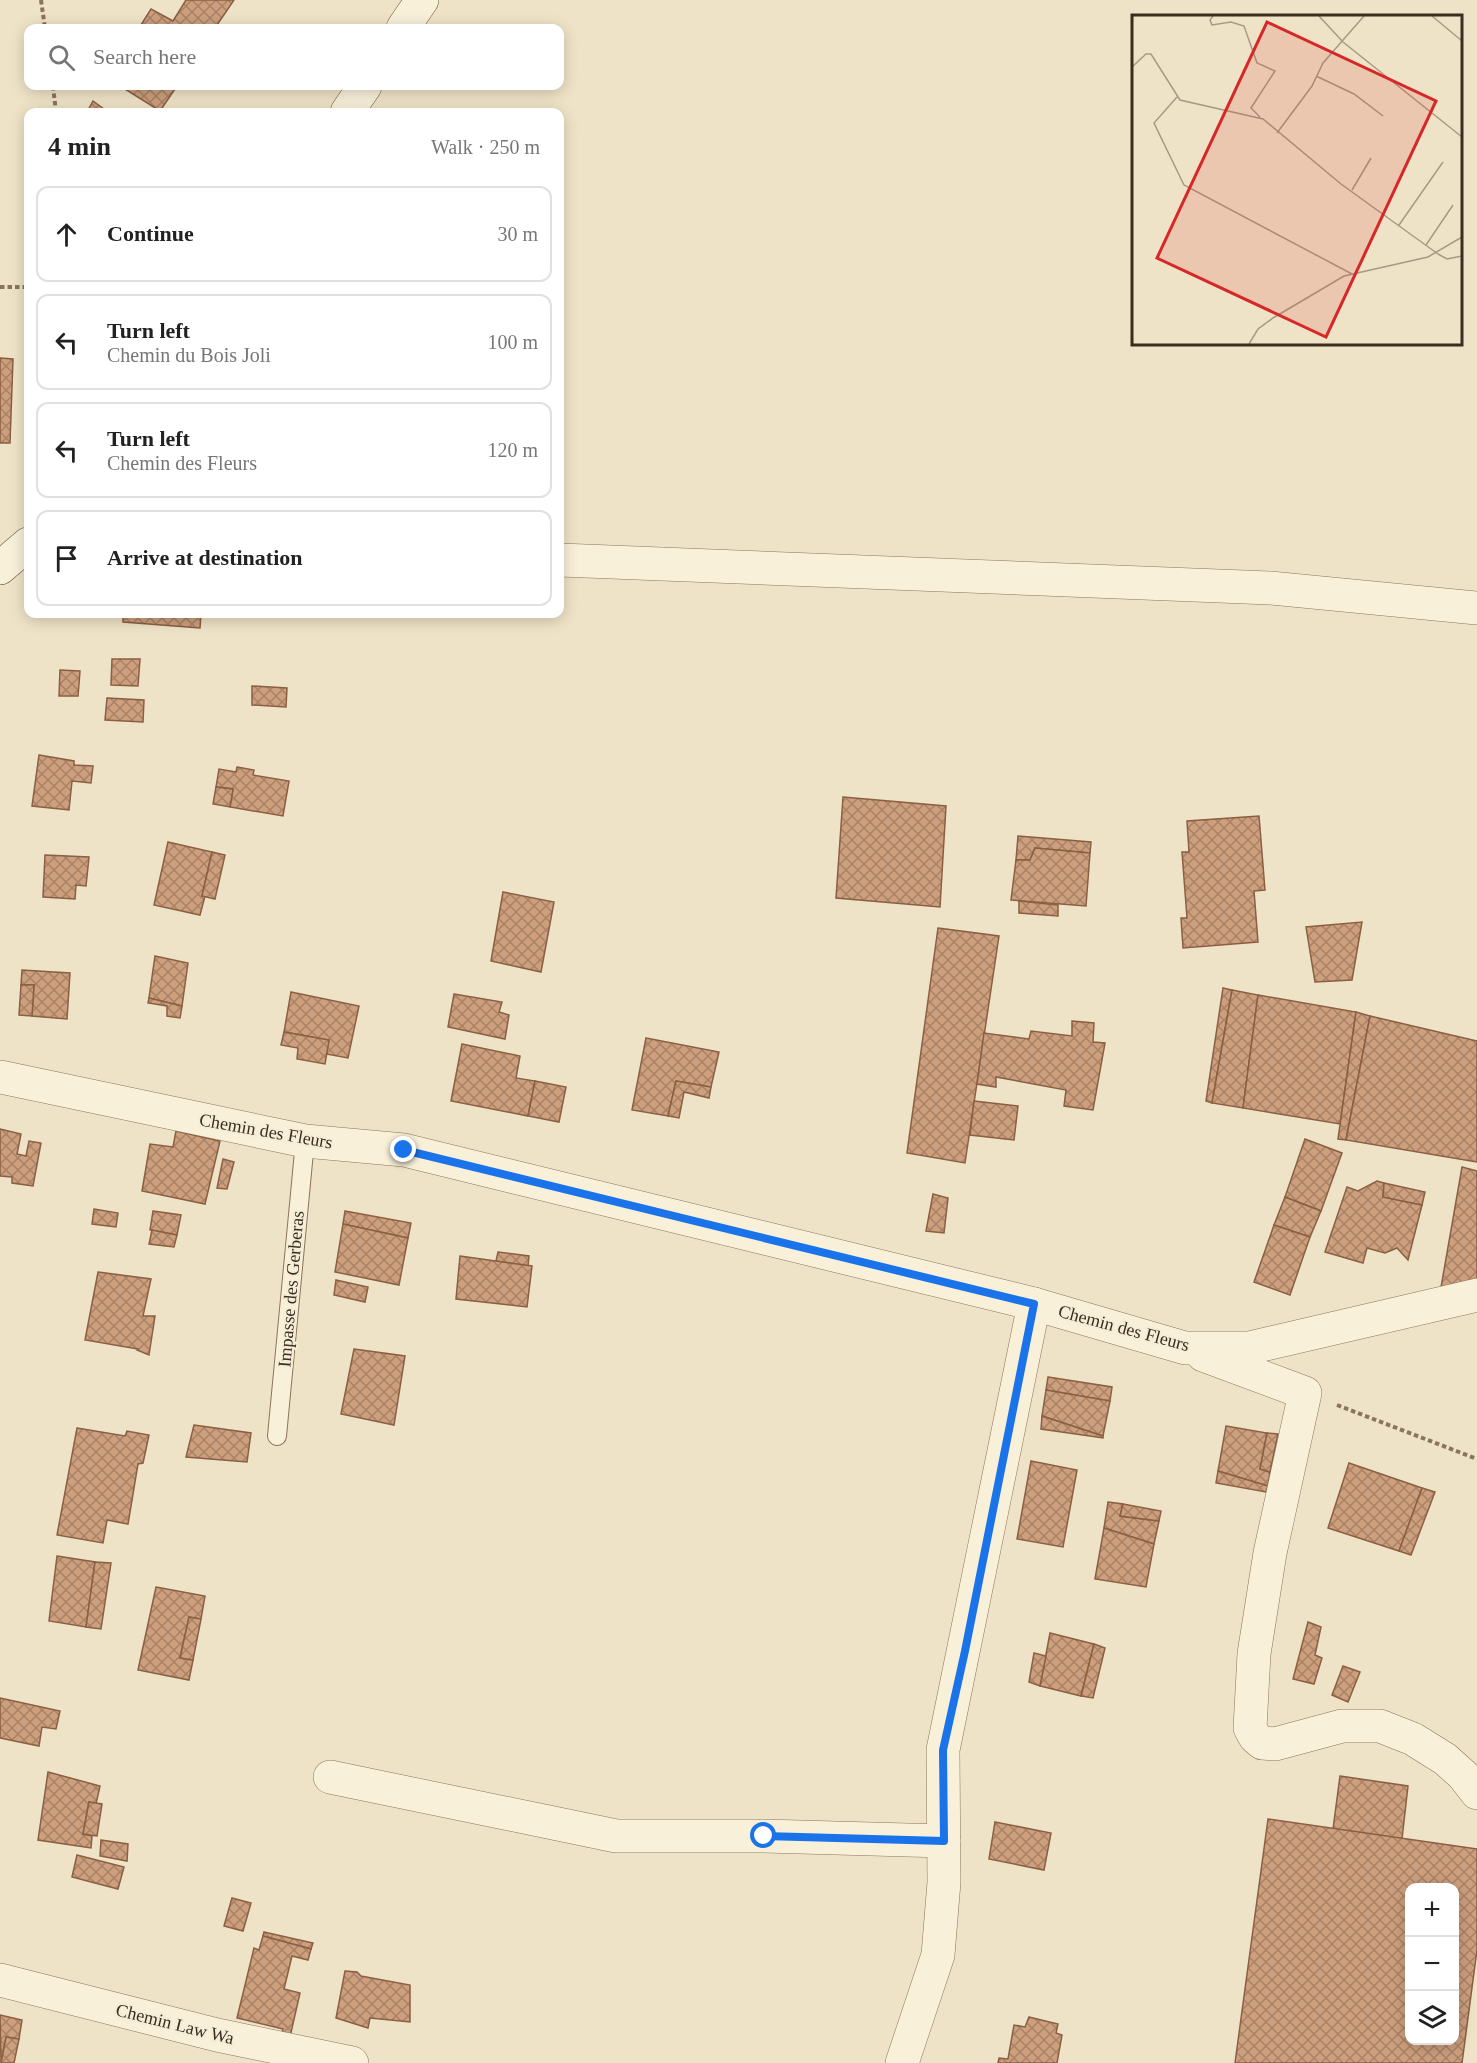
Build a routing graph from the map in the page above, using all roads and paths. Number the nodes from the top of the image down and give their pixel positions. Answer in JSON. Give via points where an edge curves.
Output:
{"nodes":[{"id":1,"x":41,"y":0,"type":"edge"},
{"id":2,"x":422,"y":0,"type":"edge"},
{"id":3,"x":44,"y":24,"type":"edge"},
{"id":4,"x":406,"y":24,"type":"edge"},
{"id":5,"x":53,"y":90,"type":"edge"},
{"id":6,"x":362,"y":90,"type":"edge"},
{"id":7,"x":56,"y":108,"type":"edge"},
{"id":8,"x":350,"y":108,"type":"edge"},
{"id":9,"x":24,"y":286,"type":"edge"},
{"id":10,"x":0,"y":288,"type":"edge"},
{"id":11,"x":24,"y":547,"type":"edge"},
{"id":12,"x":564,"y":560,"type":"edge"},
{"id":13,"x":0,"y":568,"type":"edge"},
{"id":14,"x":1477,"y":608,"type":"edge"},
{"id":15,"x":0,"y":1077,"type":"edge"},
{"id":16,"x":305,"y":1142,"type":"junction"},
{"id":17,"x":1477,"y":1295,"type":"edge"},
{"id":18,"x":1034,"y":1304,"type":"junction"},
{"id":19,"x":1185,"y":1348,"type":"junction"},
{"id":20,"x":1305,"y":1393,"type":"junction"},
{"id":21,"x":277,"y":1436,"type":"dead end"},
{"id":22,"x":1477,"y":1459,"type":"edge"},
{"id":23,"x":330,"y":1777,"type":"dead end"},
{"id":24,"x":1477,"y":1793,"type":"edge"},
{"id":25,"x":944,"y":1841,"type":"junction"},
{"id":26,"x":0,"y":1980,"type":"edge"},
{"id":27,"x":352,"y":2063,"type":"edge"},
{"id":28,"x":902,"y":2063,"type":"edge"}],
"edges":[{"from":1,"to":3,"type":"path"},
{"from":2,"to":4,"type":"street"},
{"from":5,"to":7,"type":"path"},
{"from":6,"to":8,"type":"street"},
{"from":9,"to":10,"type":"path"},
{"from":11,"to":13,"type":"street"},
{"from":12,"to":14,"type":"street","via":[[1270,588]]},
{"from":15,"to":16,"type":"street","name":"Chemin des Fleurs"},
{"from":16,"to":18,"type":"street","name":"Chemin des Fleurs","via":[[404,1150]]},
{"from":16,"to":21,"type":"lane","name":"Impasse des Gerberas"},
{"from":17,"to":19,"type":"street","name":"Chemin des Fleurs","via":[[1249,1348]]},
{"from":18,"to":19,"type":"street","name":"Chemin des Fleurs"},
{"from":18,"to":25,"type":"street","via":[[943,1750]]},
{"from":19,"to":20,"type":"street"},
{"from":20,"to":22,"type":"path"},
{"from":20,"to":24,"type":"street","via":[[1270,1553],[1254,1654],[1250,1728],[1262,1743],[1275,1744],[1342,1726],[1380,1726],[1413,1739],[1444,1759]]},
{"from":23,"to":25,"type":"street","via":[[616,1836]]},
{"from":25,"to":28,"type":"street","via":[[938,1955]]},
{"from":26,"to":27,"type":"street","name":"Chemin Law Wa","via":[[217,2035]]}]}
